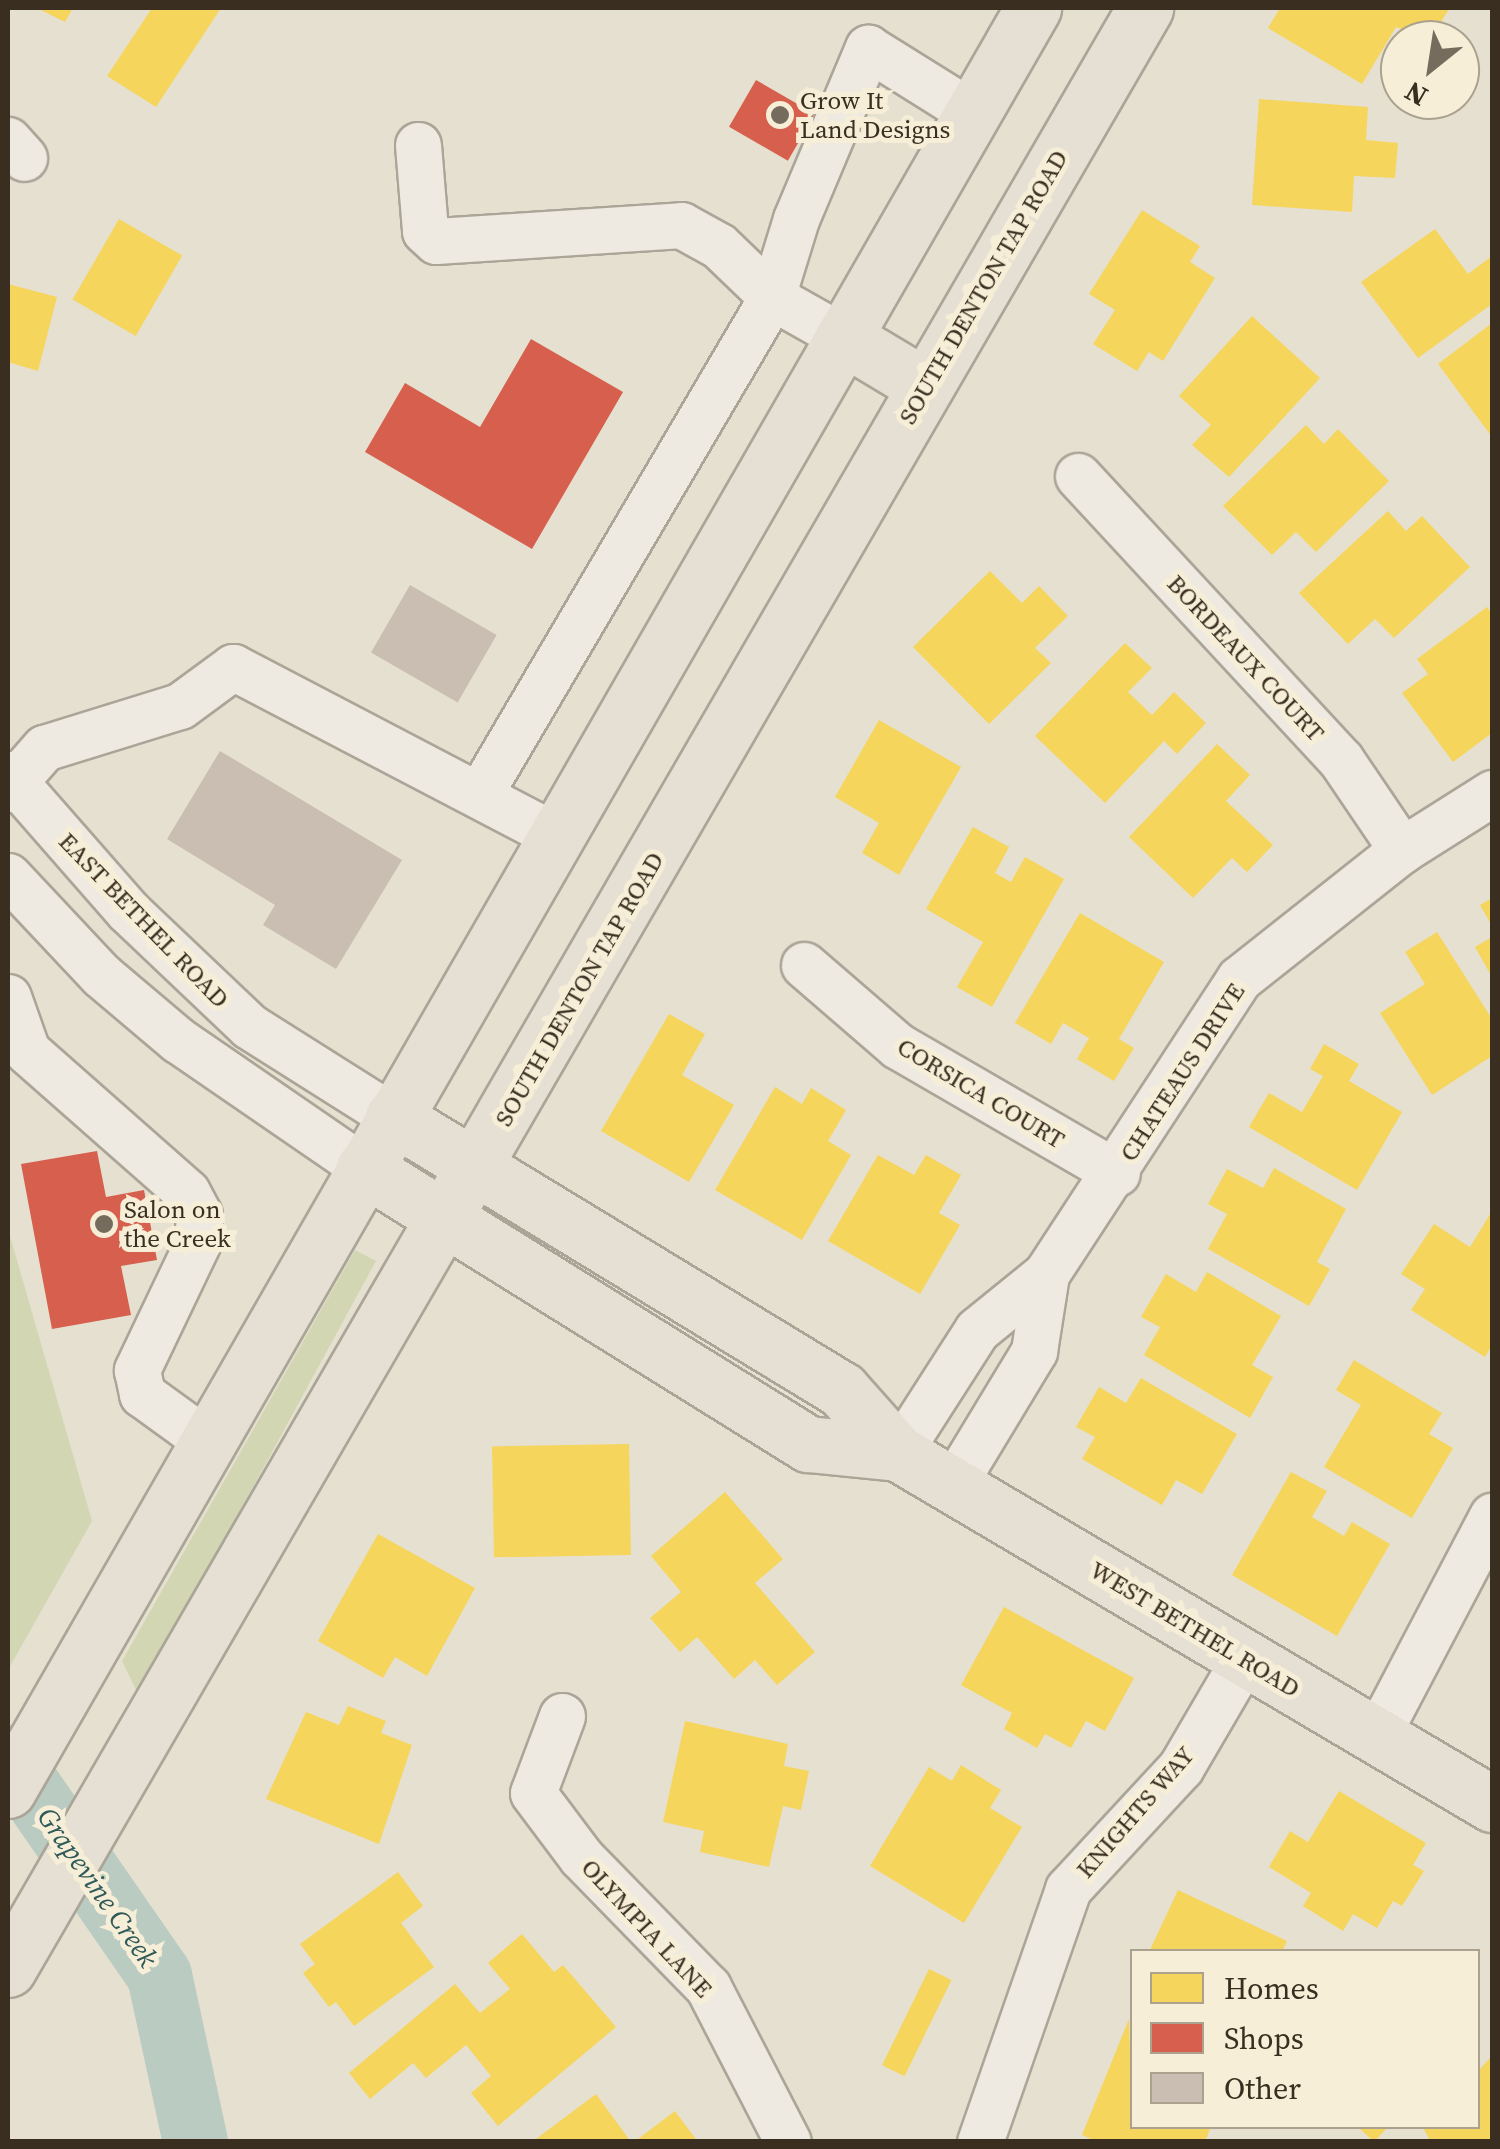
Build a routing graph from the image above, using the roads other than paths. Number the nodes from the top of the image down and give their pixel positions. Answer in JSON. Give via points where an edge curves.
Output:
{"nodes":[{"id":1,"x":1033,"y":8,"type":"edge"},
{"id":2,"x":1145,"y":8,"type":"edge"},
{"id":3,"x":972,"y":113,"type":"junction"},
{"id":4,"x":418,"y":145,"type":"dead end"},
{"id":5,"x":772,"y":297,"type":"junction"},
{"id":6,"x":843,"y":338,"type":"junction"},
{"id":7,"x":926,"y":386,"type":"junction"},
{"id":8,"x":1078,"y":476,"type":"dead end"},
{"id":9,"x":10,"y":782,"type":"edge"},
{"id":10,"x":1492,"y":793,"type":"edge"},
{"id":11,"x":478,"y":795,"type":"junction"},
{"id":12,"x":556,"y":836,"type":"junction"},
{"id":13,"x":1402,"y":850,"type":"junction"},
{"id":14,"x":8,"y":876,"type":"edge"},
{"id":15,"x":804,"y":964,"type":"dead end"},
{"id":16,"x":8,"y":996,"type":"edge"},
{"id":17,"x":393,"y":1117,"type":"junction"},
{"id":18,"x":477,"y":1166,"type":"junction"},
{"id":19,"x":364,"y":1168,"type":"junction"},
{"id":20,"x":1118,"y":1173,"type":"junction"},
{"id":21,"x":446,"y":1219,"type":"junction"},
{"id":22,"x":1046,"y":1274,"type":"junction"},
{"id":23,"x":207,"y":1441,"type":"junction"},
{"id":24,"x":898,"y":1453,"type":"junction"},
{"id":25,"x":953,"y":1485,"type":"junction"},
{"id":26,"x":1492,"y":1516,"type":"edge"},
{"id":27,"x":1244,"y":1659,"type":"junction"},
{"id":28,"x":562,"y":1716,"type":"dead end"},
{"id":29,"x":1376,"y":1737,"type":"junction"},
{"id":30,"x":8,"y":1790,"type":"edge"},
{"id":31,"x":1491,"y":1798,"type":"edge"},
{"id":32,"x":8,"y":1969,"type":"edge"},
{"id":33,"x":788,"y":2142,"type":"edge"},
{"id":34,"x":980,"y":2142,"type":"edge"}],
"edges":[{"from":1,"to":3,"type":"main road"},
{"from":2,"to":7,"type":"main road","name":"SOUTH DENTON TAP ROAD"},
{"from":3,"to":5,"type":"street","via":[[868,48],[796,219]]},
{"from":3,"to":6,"type":"main road"},
{"from":4,"to":5,"type":"street","via":[[425,231],[436,241],[681,226],[718,246]]},
{"from":5,"to":6,"type":"street"},
{"from":5,"to":11,"type":"street"},
{"from":6,"to":7,"type":"main road"},
{"from":6,"to":12,"type":"main road"},
{"from":7,"to":18,"type":"main road","name":"SOUTH DENTON TAP ROAD"},
{"from":8,"to":13,"type":"street","name":"BORDEAUX COURT","via":[[1341,760]]},
{"from":9,"to":11,"type":"street","via":[[44,748],[180,706],[233,667]]},
{"from":9,"to":17,"type":"street","name":"EAST BETHEL ROAD","via":[[128,911],[249,1026]]},
{"from":10,"to":13,"type":"street","name":"CHATEAUS DRIVE"},
{"from":11,"to":12,"type":"street"},
{"from":12,"to":17,"type":"main road"},
{"from":13,"to":20,"type":"street","name":"CHATEAUS DRIVE","via":[[1239,979]]},
{"from":14,"to":19,"type":"street","via":[[101,975],[178,1040]]},
{"from":15,"to":20,"type":"street","name":"CORSICA COURT","via":[[898,1046]]},
{"from":16,"to":23,"type":"street","via":[[27,1051],[187,1192],[200,1214],[197,1244],[137,1370],[142,1394]]},
{"from":17,"to":18,"type":"main road","name":"WEST BETHEL ROAD"},
{"from":17,"to":19,"type":"main road"},
{"from":18,"to":21,"type":"main road","name":"SOUTH DENTON TAP ROAD"},
{"from":18,"to":24,"type":"main road","name":"WEST BETHEL ROAD","via":[[842,1390]]},
{"from":19,"to":21,"type":"main road","name":"WEST BETHEL ROAD"},
{"from":19,"to":23,"type":"main road"},
{"from":20,"to":22,"type":"street","name":"CHATEAUS DRIVE"},
{"from":21,"to":24,"type":"main road","name":"WEST BETHEL ROAD","via":[[808,1444]]},
{"from":21,"to":32,"type":"main road","name":"SOUTH DENTON TAP ROAD"},
{"from":22,"to":24,"type":"street","name":"CHATEAUS DRIVE","via":[[976,1330]]},
{"from":22,"to":25,"type":"street","name":"CHATEAUS DRIVE","via":[[1034,1350]]},
{"from":23,"to":30,"type":"main road"},
{"from":24,"to":25,"type":"main road","name":"WEST BETHEL ROAD"},
{"from":25,"to":27,"type":"main road","name":"WEST BETHEL ROAD"},
{"from":26,"to":29,"type":"street"},
{"from":27,"to":29,"type":"main road","name":"WEST BETHEL ROAD"},
{"from":27,"to":34,"type":"street","name":"KNIGHTS WAY","via":[[1181,1767],[1068,1889]]},
{"from":28,"to":33,"type":"street","name":"OLYMPIA LANE","via":[[534,1793],[581,1856],[708,1986]]},
{"from":29,"to":31,"type":"main road","name":"WEST BETHEL ROAD"}]}
